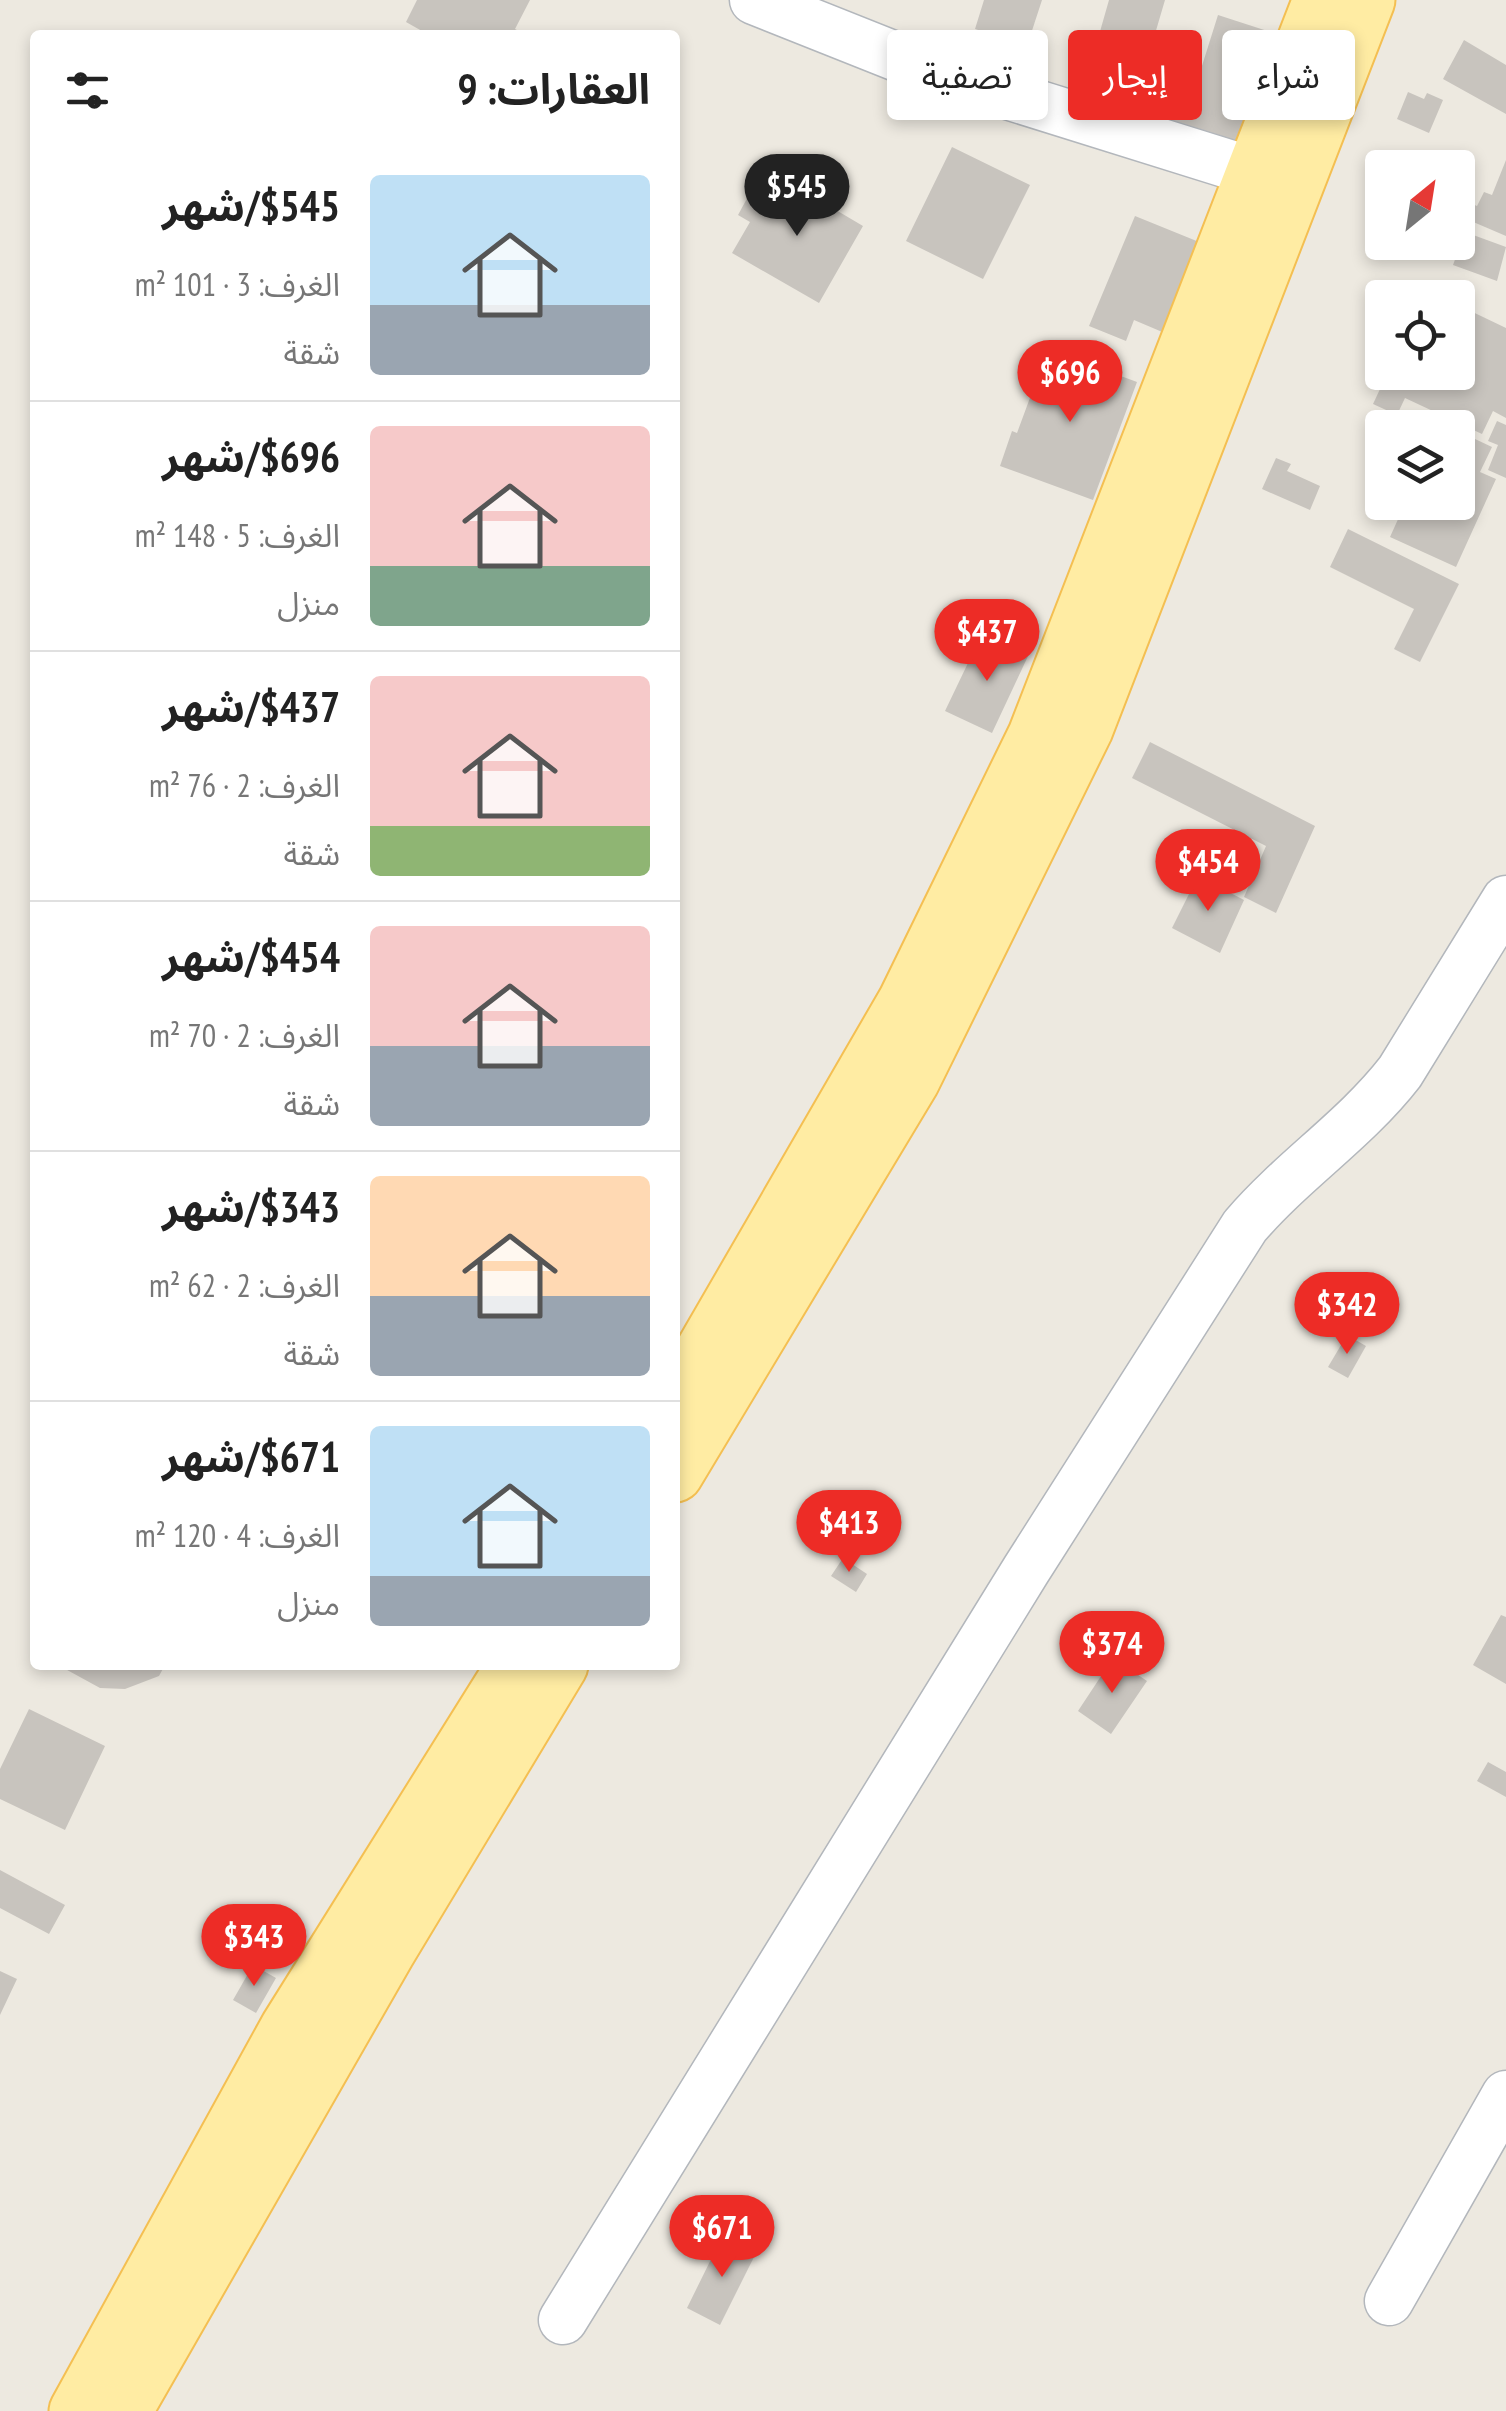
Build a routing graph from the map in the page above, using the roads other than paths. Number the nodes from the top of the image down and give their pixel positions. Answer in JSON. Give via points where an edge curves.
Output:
{"nodes":[{"id":1,"x":754,"y":0,"type":"edge"},
{"id":2,"x":1321,"y":0,"type":"edge"},
{"id":3,"x":1367,"y":0,"type":"edge"},
{"id":4,"x":1254,"y":172,"type":"junction"},
{"id":5,"x":1506,"y":900,"type":"edge"},
{"id":6,"x":680,"y":1391,"type":"edge"},
{"id":7,"x":680,"y":1466,"type":"edge"},
{"id":8,"x":511,"y":1670,"type":"edge"},
{"id":9,"x":557,"y":1670,"type":"edge"},
{"id":10,"x":1506,"y":2095,"type":"edge"},
{"id":11,"x":1389,"y":2301,"type":"dead end"},
{"id":12,"x":563,"y":2320,"type":"dead end"},
{"id":13,"x":77,"y":2411,"type":"edge"},
{"id":14,"x":124,"y":2411,"type":"edge"}],
"edges":[{"from":1,"to":4,"type":"street","via":[[940,74]]},
{"from":2,"to":4,"type":"main road"},
{"from":3,"to":7,"type":"main road","via":[[1085,729],[912,1080]]},
{"from":4,"to":6,"type":"main road","via":[[1036,735],[906,1001]]},
{"from":5,"to":12,"type":"street","via":[[1381,1097],[1275,1190],[1245,1226]]},
{"from":8,"to":13,"type":"main road","via":[[288,2028]]},
{"from":9,"to":14,"type":"main road","via":[[386,1952]]},
{"from":10,"to":11,"type":"street"}]}
